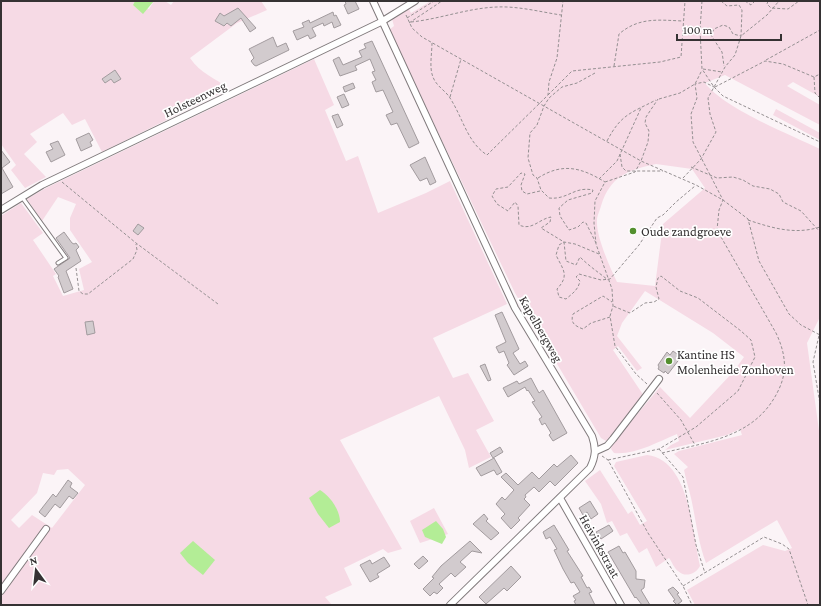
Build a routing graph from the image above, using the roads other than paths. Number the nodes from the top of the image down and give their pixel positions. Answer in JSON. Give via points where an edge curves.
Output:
{"nodes":[{"id":1,"x":373,"y":1,"type":"edge"},
{"id":2,"x":415,"y":1,"type":"edge"},
{"id":3,"x":381,"y":22,"type":"junction"},
{"id":4,"x":22,"y":197,"type":"junction"},
{"id":5,"x":1,"y":210,"type":"edge"},
{"id":6,"x":58,"y":263,"type":"dead end"},
{"id":7,"x":659,"y":378,"type":"dead end"},
{"id":8,"x":596,"y":451,"type":"junction"},
{"id":9,"x":560,"y":498,"type":"junction"},
{"id":10,"x":46,"y":529,"type":"dead end"},
{"id":11,"x":1,"y":591,"type":"edge"},
{"id":12,"x":450,"y":605,"type":"edge"},
{"id":13,"x":621,"y":605,"type":"edge"}],
"edges":[{"from":1,"to":3,"type":"street"},
{"from":2,"to":3,"type":"street","name":"Holsteenweg"},
{"from":3,"to":4,"type":"street","name":"Holsteenweg"},
{"from":3,"to":8,"type":"street","name":"Kapelbergweg","via":[[515,308],[592,436]]},
{"from":4,"to":5,"type":"street","name":"Holsteenweg"},
{"from":4,"to":6,"type":"lane","via":[[66,258]]},
{"from":7,"to":8,"type":"street","via":[[613,440]]},
{"from":8,"to":9,"type":"street","via":[[590,468]]},
{"from":9,"to":12,"type":"street"},
{"from":9,"to":13,"type":"street","name":"Heivinkstraat"},
{"from":10,"to":11,"type":"street"}]}
